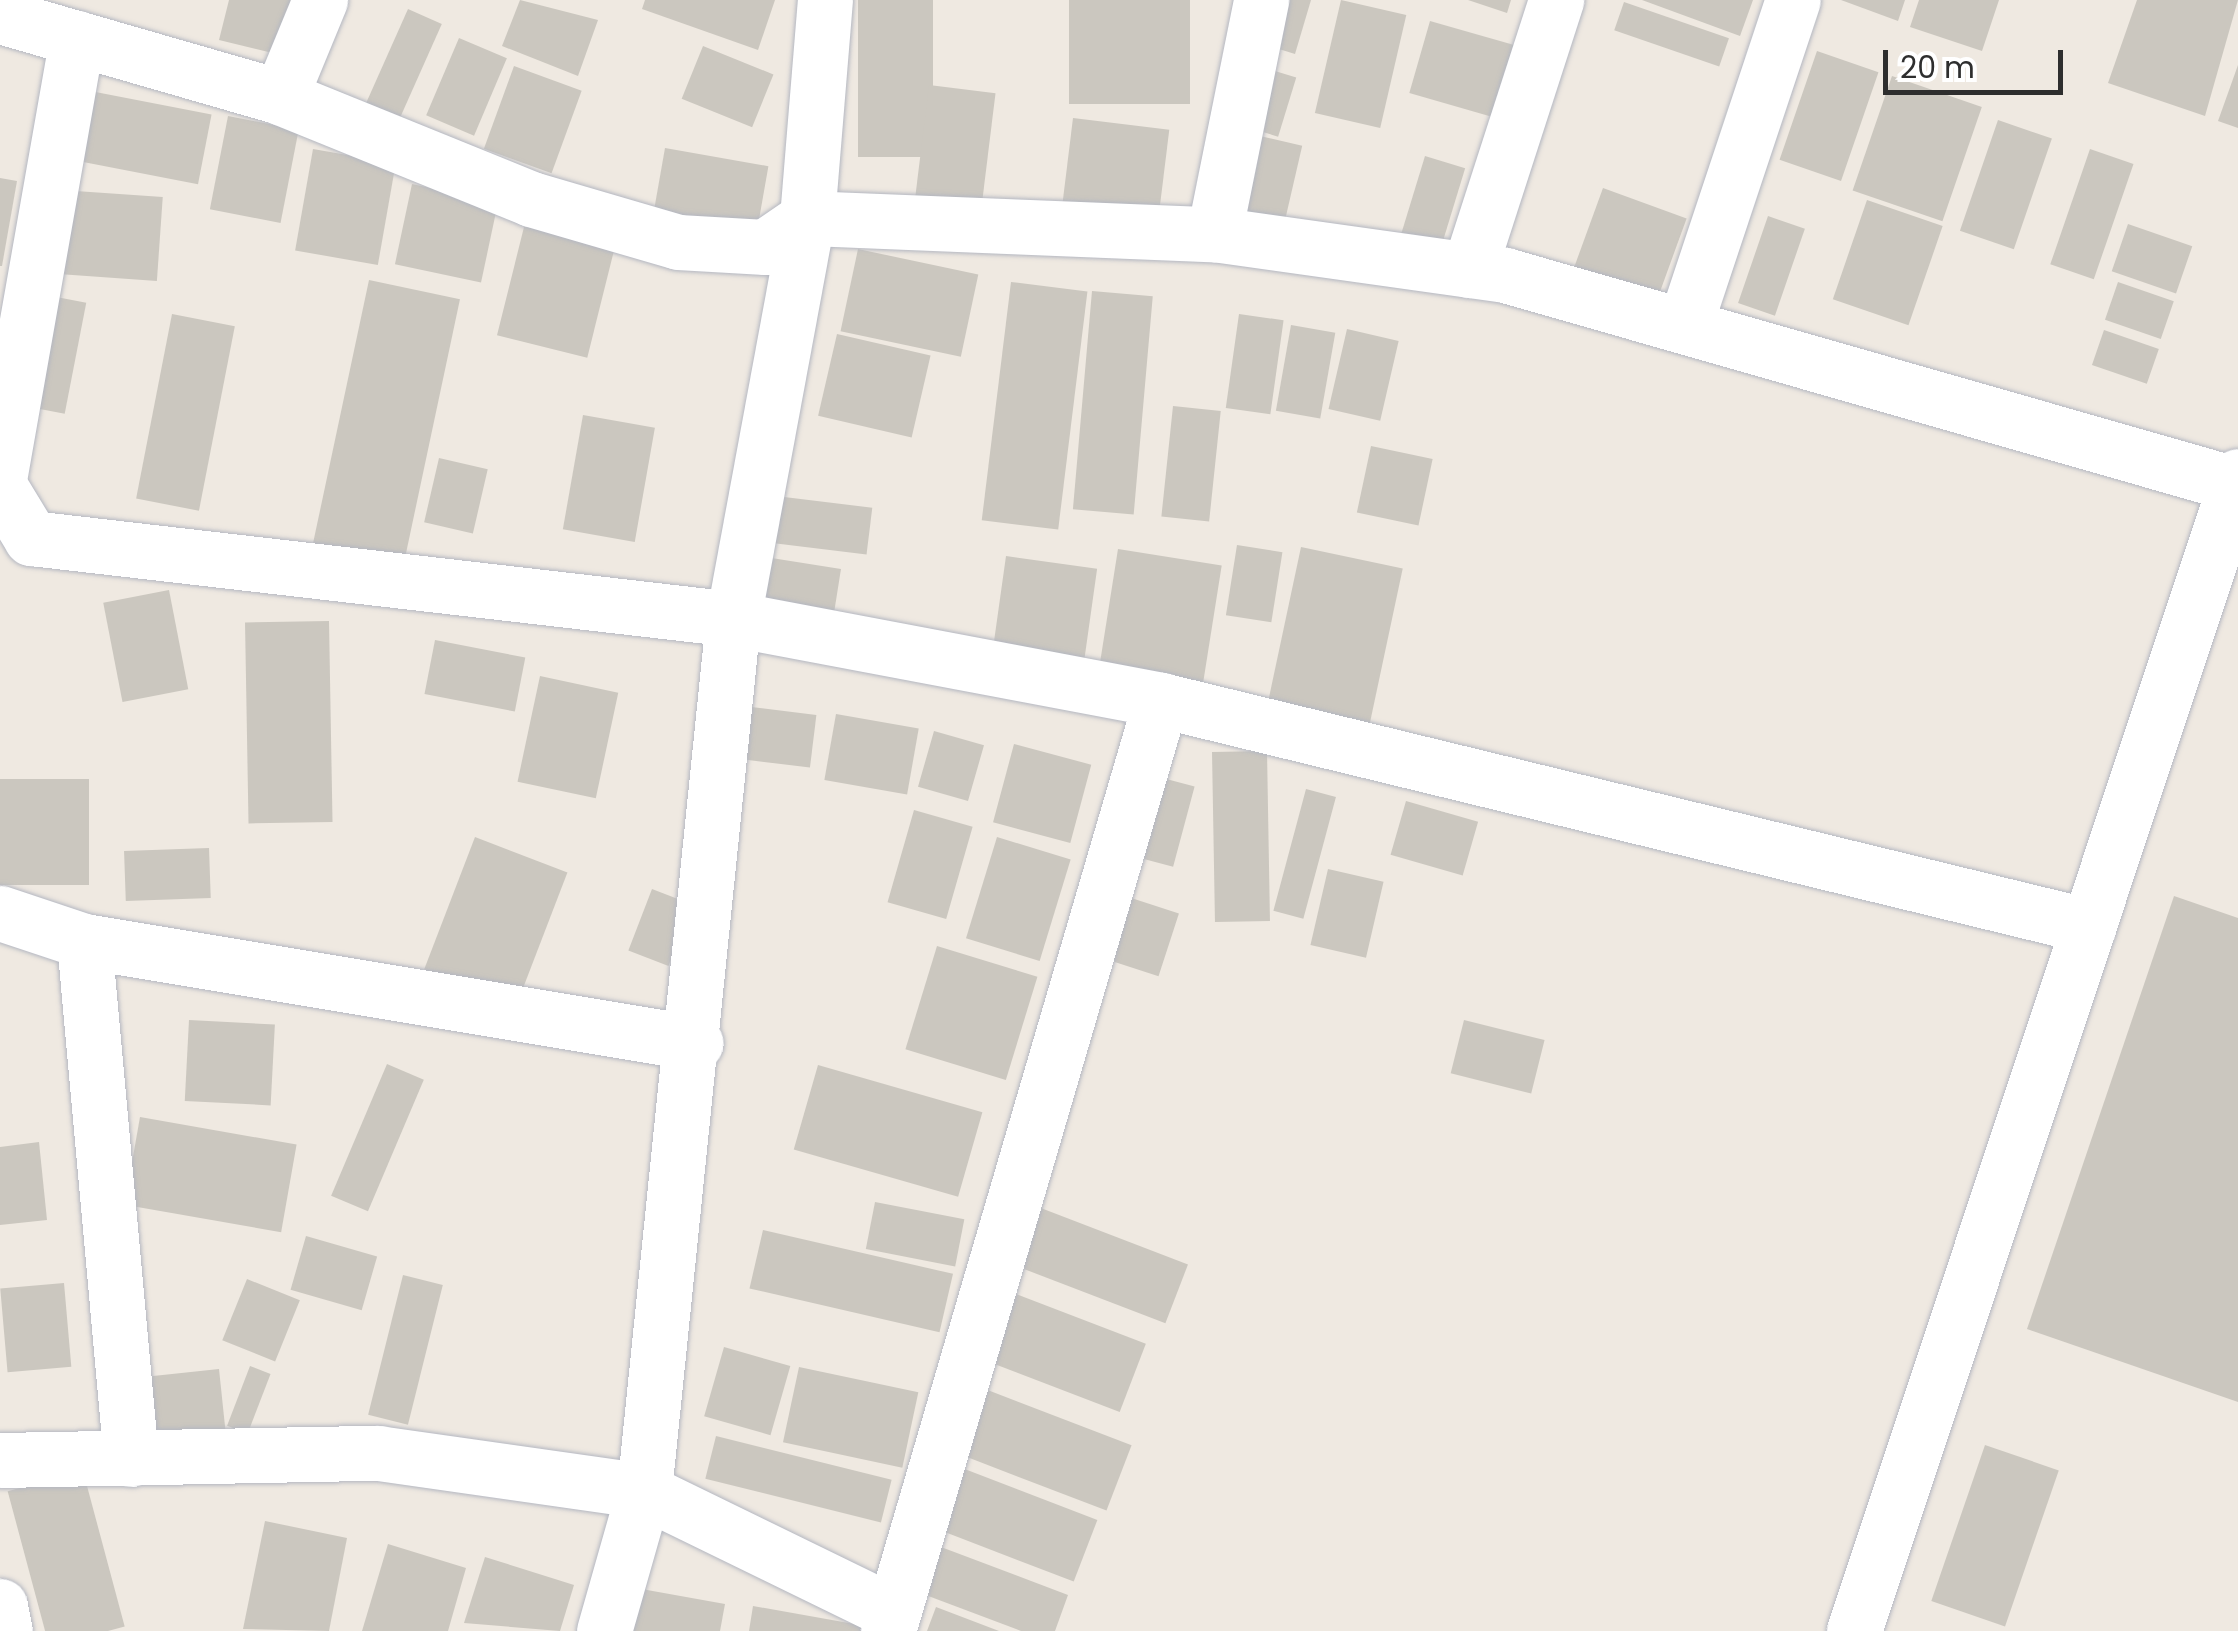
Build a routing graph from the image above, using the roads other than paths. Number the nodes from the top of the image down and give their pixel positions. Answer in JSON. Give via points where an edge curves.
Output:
{"nodes":[{"id":1,"x":320,"y":0,"type":"edge"},
{"id":2,"x":826,"y":0,"type":"edge"},
{"id":3,"x":1261,"y":0,"type":"edge"},
{"id":4,"x":1556,"y":0,"type":"edge"},
{"id":5,"x":1793,"y":0,"type":"edge"},
{"id":6,"x":0,"y":16,"type":"edge"},
{"id":7,"x":77,"y":38,"type":"junction"},
{"id":8,"x":280,"y":97,"type":"junction"},
{"id":9,"x":807,"y":218,"type":"junction"},
{"id":10,"x":1214,"y":234,"type":"junction"},
{"id":11,"x":1470,"y":270,"type":"junction"},
{"id":12,"x":1686,"y":321,"type":"junction"},
{"id":13,"x":0,"y":474,"type":"edge"},
{"id":14,"x":2237,"y":482,"type":"edge"},
{"id":15,"x":0,"y":487,"type":"edge"},
{"id":16,"x":733,"y":619,"type":"junction"},
{"id":17,"x":1161,"y":700,"type":"junction"},
{"id":18,"x":0,"y":913,"type":"edge"},
{"id":19,"x":2089,"y":926,"type":"junction"},
{"id":20,"x":84,"y":941,"type":"junction"},
{"id":21,"x":696,"y":1044,"type":"junction"},
{"id":22,"x":131,"y":1459,"type":"junction"},
{"id":23,"x":0,"y":1460,"type":"edge"},
{"id":24,"x":644,"y":1491,"type":"junction"},
{"id":25,"x":0,"y":1606,"type":"edge"},
{"id":26,"x":890,"y":1621,"type":"edge"},
{"id":27,"x":4,"y":1631,"type":"edge"},
{"id":28,"x":604,"y":1631,"type":"edge"},
{"id":29,"x":1854,"y":1631,"type":"edge"}],
"edges":[{"from":1,"to":8,"type":"street"},
{"from":2,"to":9,"type":"street"},
{"from":3,"to":10,"type":"street"},
{"from":4,"to":11,"type":"street"},
{"from":5,"to":12,"type":"street"},
{"from":6,"to":7,"type":"street"},
{"from":7,"to":8,"type":"street"},
{"from":7,"to":13,"type":"street"},
{"from":8,"to":9,"type":"street","via":[[530,199],[678,242],[765,247]]},
{"from":9,"to":10,"type":"street"},
{"from":9,"to":16,"type":"street"},
{"from":10,"to":11,"type":"street"},
{"from":11,"to":12,"type":"street"},
{"from":12,"to":14,"type":"street"},
{"from":14,"to":19,"type":"street"},
{"from":15,"to":16,"type":"street","via":[[30,538]]},
{"from":16,"to":17,"type":"street"},
{"from":16,"to":21,"type":"street"},
{"from":17,"to":19,"type":"street"},
{"from":17,"to":26,"type":"street"},
{"from":18,"to":20,"type":"street"},
{"from":19,"to":29,"type":"street"},
{"from":20,"to":21,"type":"street"},
{"from":20,"to":22,"type":"street"},
{"from":21,"to":24,"type":"street"},
{"from":22,"to":23,"type":"street"},
{"from":22,"to":24,"type":"street","via":[[378,1453]]},
{"from":24,"to":26,"type":"street"},
{"from":24,"to":28,"type":"street"},
{"from":25,"to":27,"type":"street"}]}
